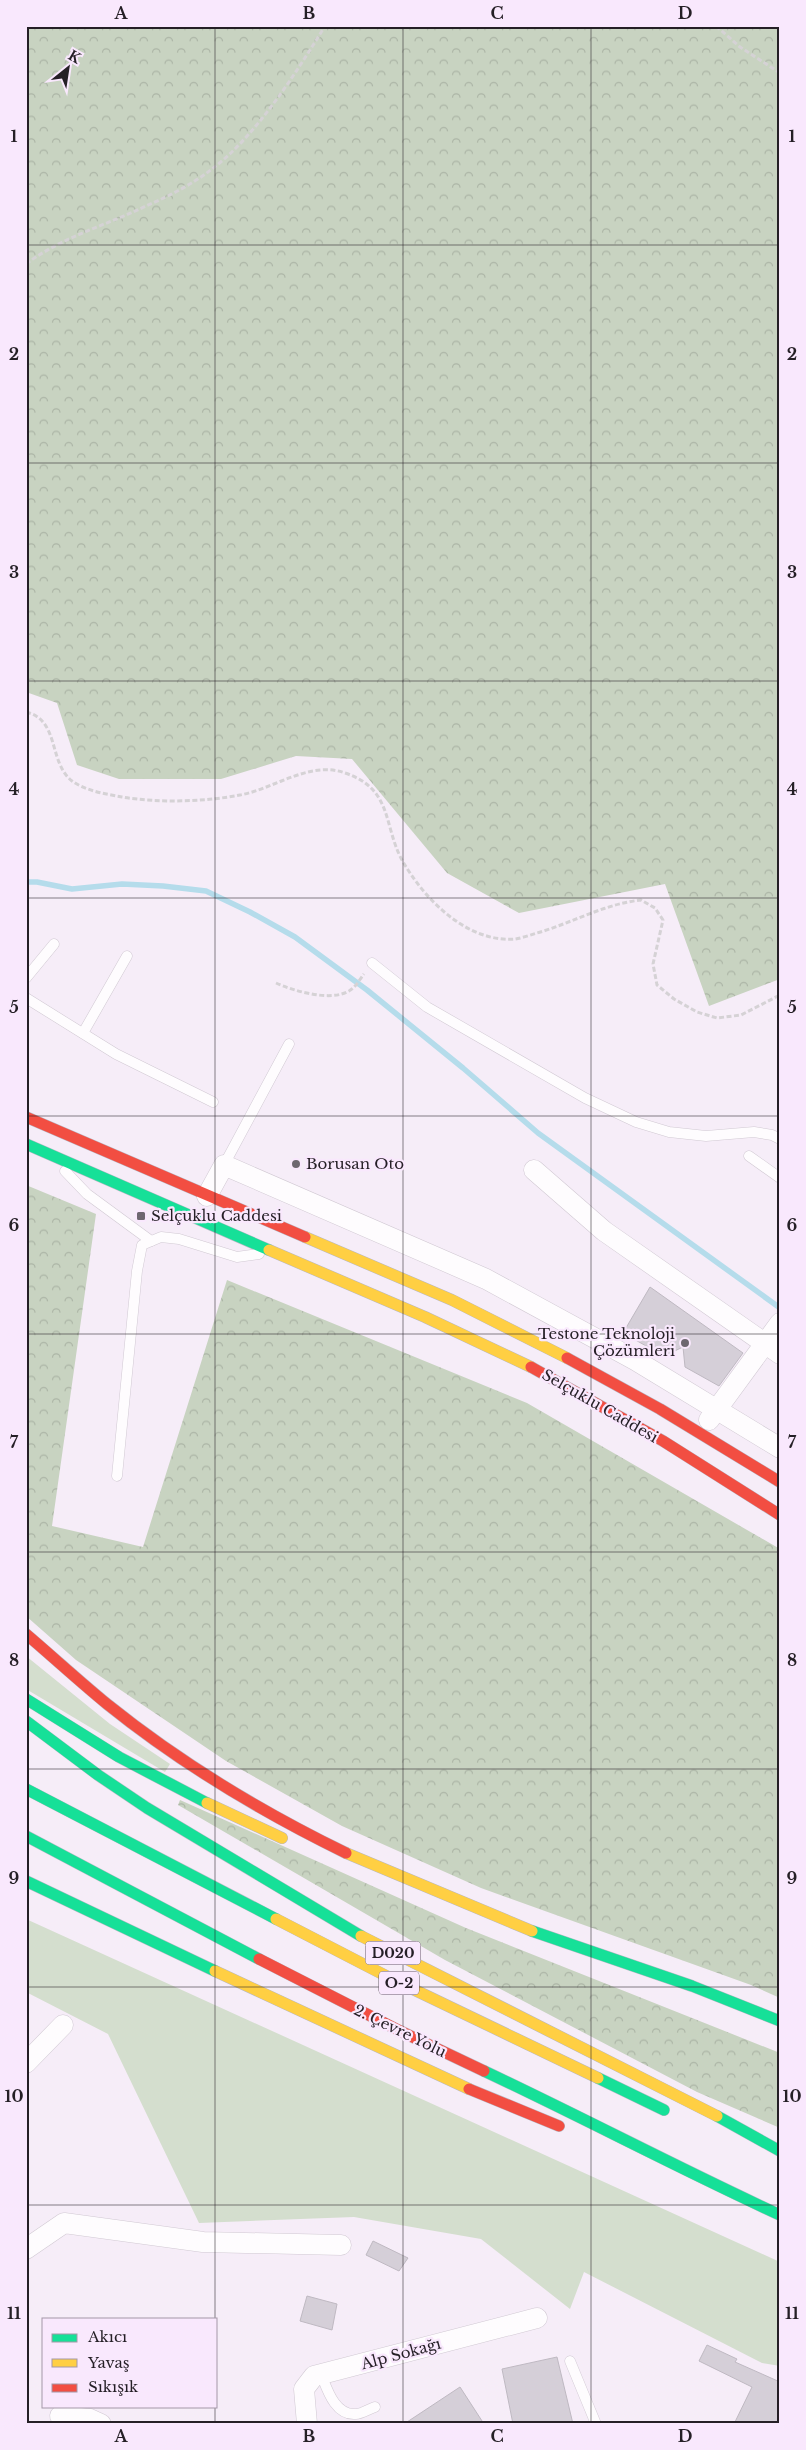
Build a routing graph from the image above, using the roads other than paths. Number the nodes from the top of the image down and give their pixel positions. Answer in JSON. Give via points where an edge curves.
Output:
{"nodes":[{"id":1,"x":54,"y":944,"type":"dead end"},
{"id":2,"x":127,"y":956,"type":"dead end"},
{"id":3,"x":372,"y":963,"type":"dead end"},
{"id":4,"x":26,"y":978,"type":"edge"},
{"id":5,"x":26,"y":998,"type":"edge"},
{"id":6,"x":83,"y":1033,"type":"junction"},
{"id":7,"x":289,"y":1044,"type":"dead end"},
{"id":8,"x":213,"y":1102,"type":"dead end"},
{"id":9,"x":26,"y":1117,"type":"edge"},
{"id":10,"x":780,"y":1139,"type":"edge"},
{"id":11,"x":26,"y":1144,"type":"edge"},
{"id":12,"x":51,"y":1155,"type":"junction"},
{"id":13,"x":749,"y":1156,"type":"dead end"},
{"id":14,"x":224,"y":1165,"type":"junction"},
{"id":15,"x":534,"y":1170,"type":"dead end"},
{"id":16,"x":780,"y":1178,"type":"edge"},
{"id":17,"x":207,"y":1196,"type":"junction"},
{"id":18,"x":151,"y":1241,"type":"junction"},
{"id":19,"x":275,"y":1253,"type":"junction"},
{"id":20,"x":775,"y":1338,"type":"edge"},
{"id":21,"x":718,"y":1410,"type":"junction"},
{"id":22,"x":699,"y":1430,"type":"junction"},
{"id":23,"x":780,"y":1448,"type":"edge"},
{"id":24,"x":117,"y":1476,"type":"dead end"},
{"id":25,"x":780,"y":1482,"type":"edge"},
{"id":26,"x":780,"y":1514,"type":"edge"},
{"id":27,"x":26,"y":1634,"type":"edge"},
{"id":28,"x":26,"y":1700,"type":"edge"},
{"id":29,"x":26,"y":1721,"type":"edge"},
{"id":30,"x":26,"y":1789,"type":"edge"},
{"id":31,"x":26,"y":1836,"type":"edge"},
{"id":32,"x":295,"y":1844,"type":"dead end"},
{"id":33,"x":26,"y":1881,"type":"edge"},
{"id":34,"x":466,"y":1916,"type":"dead end"},
{"id":35,"x":522,"y":1927,"type":"junction"},
{"id":36,"x":780,"y":2021,"type":"edge"},
{"id":37,"x":63,"y":2025,"type":"dead end"},
{"id":38,"x":26,"y":2063,"type":"edge"},
{"id":39,"x":679,"y":2117,"type":"dead end"},
{"id":40,"x":574,"y":2131,"type":"dead end"},
{"id":41,"x":593,"y":2138,"type":"dead end"},
{"id":42,"x":743,"y":2145,"type":"dead end"},
{"id":43,"x":780,"y":2152,"type":"edge"},
{"id":44,"x":780,"y":2160,"type":"edge"},
{"id":45,"x":668,"y":2163,"type":"junction"},
{"id":46,"x":780,"y":2216,"type":"edge"},
{"id":47,"x":341,"y":2245,"type":"dead end"},
{"id":48,"x":26,"y":2249,"type":"edge"},
{"id":49,"x":538,"y":2318,"type":"dead end"},
{"id":50,"x":570,"y":2362,"type":"dead end"},
{"id":51,"x":321,"y":2374,"type":"junction"},
{"id":52,"x":374,"y":2407,"type":"dead end"},
{"id":53,"x":60,"y":2416,"type":"dead end"},
{"id":54,"x":102,"y":2424,"type":"edge"},
{"id":55,"x":307,"y":2424,"type":"edge"},
{"id":56,"x":596,"y":2424,"type":"edge"}],
"edges":[{"from":1,"to":4,"type":"lane"},
{"from":2,"to":6,"type":"lane"},
{"from":3,"to":10,"type":"lane","via":[[427,1006],[584,1098],[636,1122],[669,1132],[706,1136],[754,1132]]},
{"from":5,"to":6,"type":"lane"},
{"from":6,"to":8,"type":"lane","via":[[116,1054]]},
{"from":7,"to":14,"type":"lane"},
{"from":9,"to":17,"type":"main road","name":"Selçuklu Caddesi"},
{"from":11,"to":12,"type":"main road","name":"Selçuklu Caddesi"},
{"from":12,"to":18,"type":"lane","via":[[87,1194]]},
{"from":12,"to":19,"type":"main road","name":"Selçuklu Caddesi"},
{"from":13,"to":16,"type":"lane"},
{"from":14,"to":17,"type":"street"},
{"from":14,"to":21,"type":"street","via":[[486,1279],[635,1360]]},
{"from":15,"to":20,"type":"street","via":[[604,1231]]},
{"from":17,"to":22,"type":"main road","name":"Selçuklu Caddesi","via":[[510,1327]]},
{"from":18,"to":19,"type":"lane","via":[[161,1237],[179,1239],[237,1257]]},
{"from":18,"to":24,"type":"lane","via":[[142,1245],[137,1271]]},
{"from":19,"to":26,"type":"main road","name":"Selçuklu Caddesi","via":[[530,1366],[663,1441]]},
{"from":20,"to":21,"type":"street"},
{"from":21,"to":22,"type":"street"},
{"from":21,"to":23,"type":"street"},
{"from":22,"to":25,"type":"main road","name":"Selçuklu Caddesi"},
{"from":27,"to":35,"type":"main road","via":[[146,1733],[278,1818],[371,1864]]},
{"from":28,"to":32,"type":"main road","via":[[112,1754]]},
{"from":29,"to":43,"type":"main road","number":"D020","via":[[147,1808],[292,1897],[369,1941],[726,2121]]},
{"from":30,"to":39,"type":"main road","number":"O-2","via":[[387,1976]]},
{"from":31,"to":45,"type":"main road","name":"2. Çevre Yolu","via":[[290,1976],[588,2120]]},
{"from":33,"to":40,"type":"main road","via":[[471,2090]]},
{"from":34,"to":35,"type":"main road"},
{"from":35,"to":36,"type":"main road","via":[[692,1986]]},
{"from":37,"to":38,"type":"street"},
{"from":41,"to":45,"type":"main road"},
{"from":42,"to":44,"type":"main road"},
{"from":45,"to":46,"type":"main road","name":"2. Çevre Yolu"},
{"from":47,"to":48,"type":"street","via":[[203,2242],[64,2222]]},
{"from":49,"to":51,"type":"street","name":"Alp Sokağı"},
{"from":50,"to":56,"type":"lane"},
{"from":51,"to":52,"type":"lane","via":[[331,2400],[344,2412],[356,2414]]},
{"from":51,"to":55,"type":"street","name":"Alp Sokağı","via":[[314,2376],[304,2389]]},
{"from":53,"to":54,"type":"street","via":[[90,2419]]}]}
